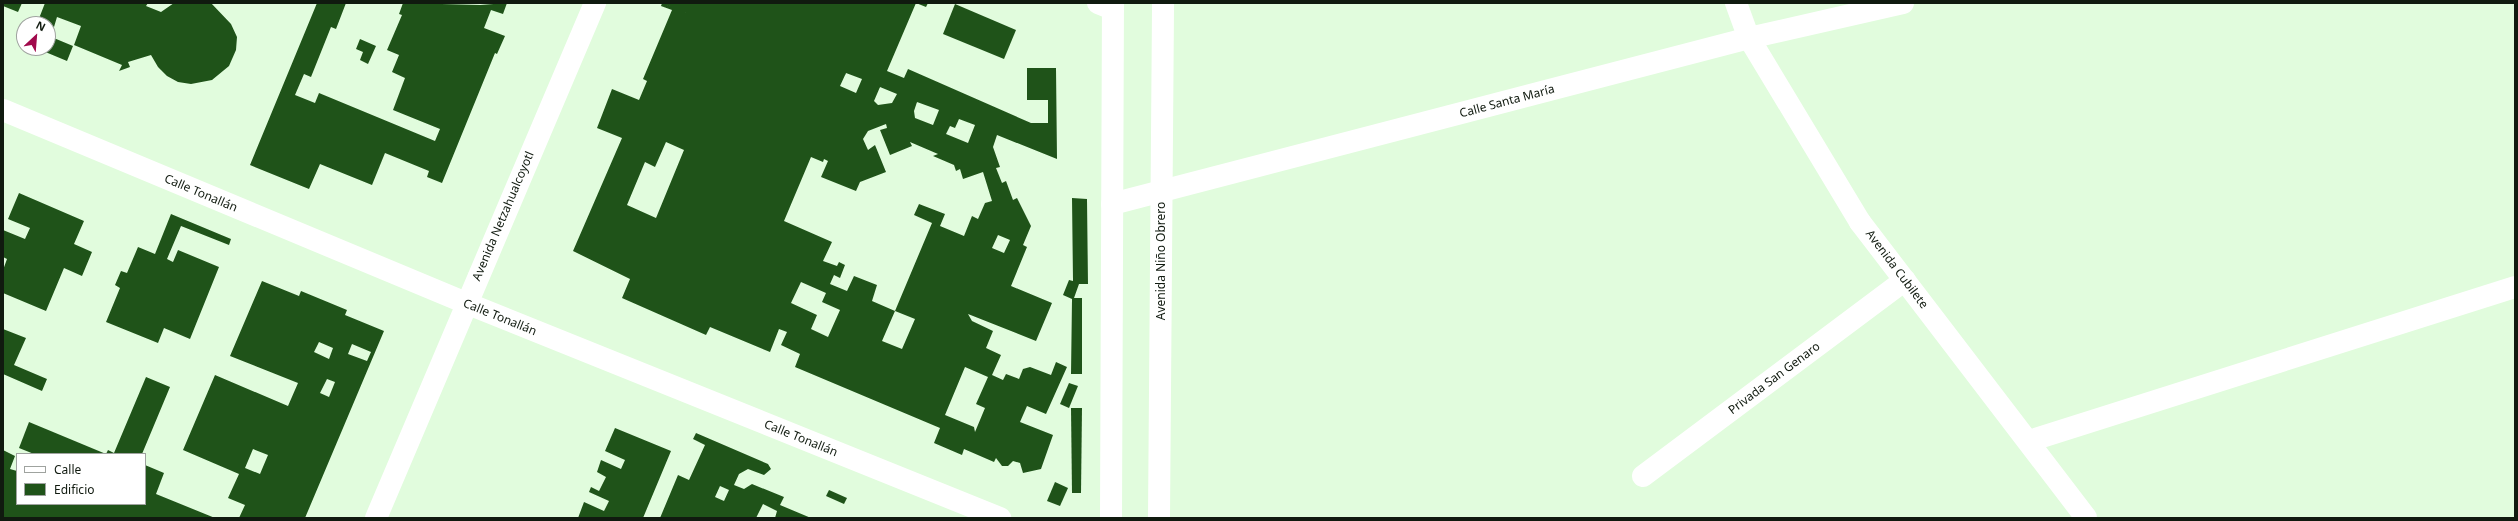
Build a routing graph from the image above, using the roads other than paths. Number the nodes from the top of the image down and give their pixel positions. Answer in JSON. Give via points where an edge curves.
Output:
{"nodes":[{"id":1,"x":595,"y":3,"type":"edge"},
{"id":2,"x":1163,"y":3,"type":"edge"},
{"id":3,"x":1736,"y":3,"type":"edge"},
{"id":4,"x":1903,"y":3,"type":"edge"},
{"id":5,"x":1108,"y":5,"type":"edge"},
{"id":6,"x":1749,"y":38,"type":"junction"},
{"id":7,"x":3,"y":110,"type":"edge"},
{"id":8,"x":1162,"y":191,"type":"junction"},
{"id":9,"x":1112,"y":204,"type":"junction"},
{"id":10,"x":1905,"y":280,"type":"junction"},
{"id":11,"x":2515,"y":288,"type":"edge"},
{"id":12,"x":466,"y":303,"type":"junction"},
{"id":13,"x":2028,"y":441,"type":"junction"},
{"id":14,"x":1643,"y":476,"type":"dead end"},
{"id":15,"x":376,"y":518,"type":"edge"},
{"id":16,"x":1000,"y":518,"type":"edge"},
{"id":17,"x":1111,"y":518,"type":"edge"},
{"id":18,"x":1159,"y":518,"type":"edge"},
{"id":19,"x":2086,"y":518,"type":"edge"}],
"edges":[{"from":1,"to":12,"type":"street","name":"Avenida Netzahualcoyotl"},
{"from":2,"to":8,"type":"street","name":"Avenida Niño Obrero"},
{"from":3,"to":6,"type":"street","name":"Avenida Cubilete"},
{"from":4,"to":6,"type":"street","name":"Calle Santa María"},
{"from":5,"to":9,"type":"street"},
{"from":6,"to":8,"type":"street","name":"Calle Santa María"},
{"from":6,"to":10,"type":"street","name":"Avenida Cubilete","via":[[1860,222]]},
{"from":7,"to":12,"type":"street","name":"Calle Tonallán"},
{"from":8,"to":9,"type":"street","name":"Calle Santa María"},
{"from":8,"to":18,"type":"street","name":"Avenida Niño Obrero"},
{"from":9,"to":17,"type":"street"},
{"from":10,"to":13,"type":"street","name":"Avenida Cubilete"},
{"from":10,"to":14,"type":"street","name":"Privada San Genaro"},
{"from":11,"to":13,"type":"street"},
{"from":12,"to":15,"type":"street","name":"Avenida Netzahualcoyotl"},
{"from":12,"to":16,"type":"street","name":"Calle Tonallán"},
{"from":13,"to":19,"type":"street","name":"Avenida Cubilete"}]}
